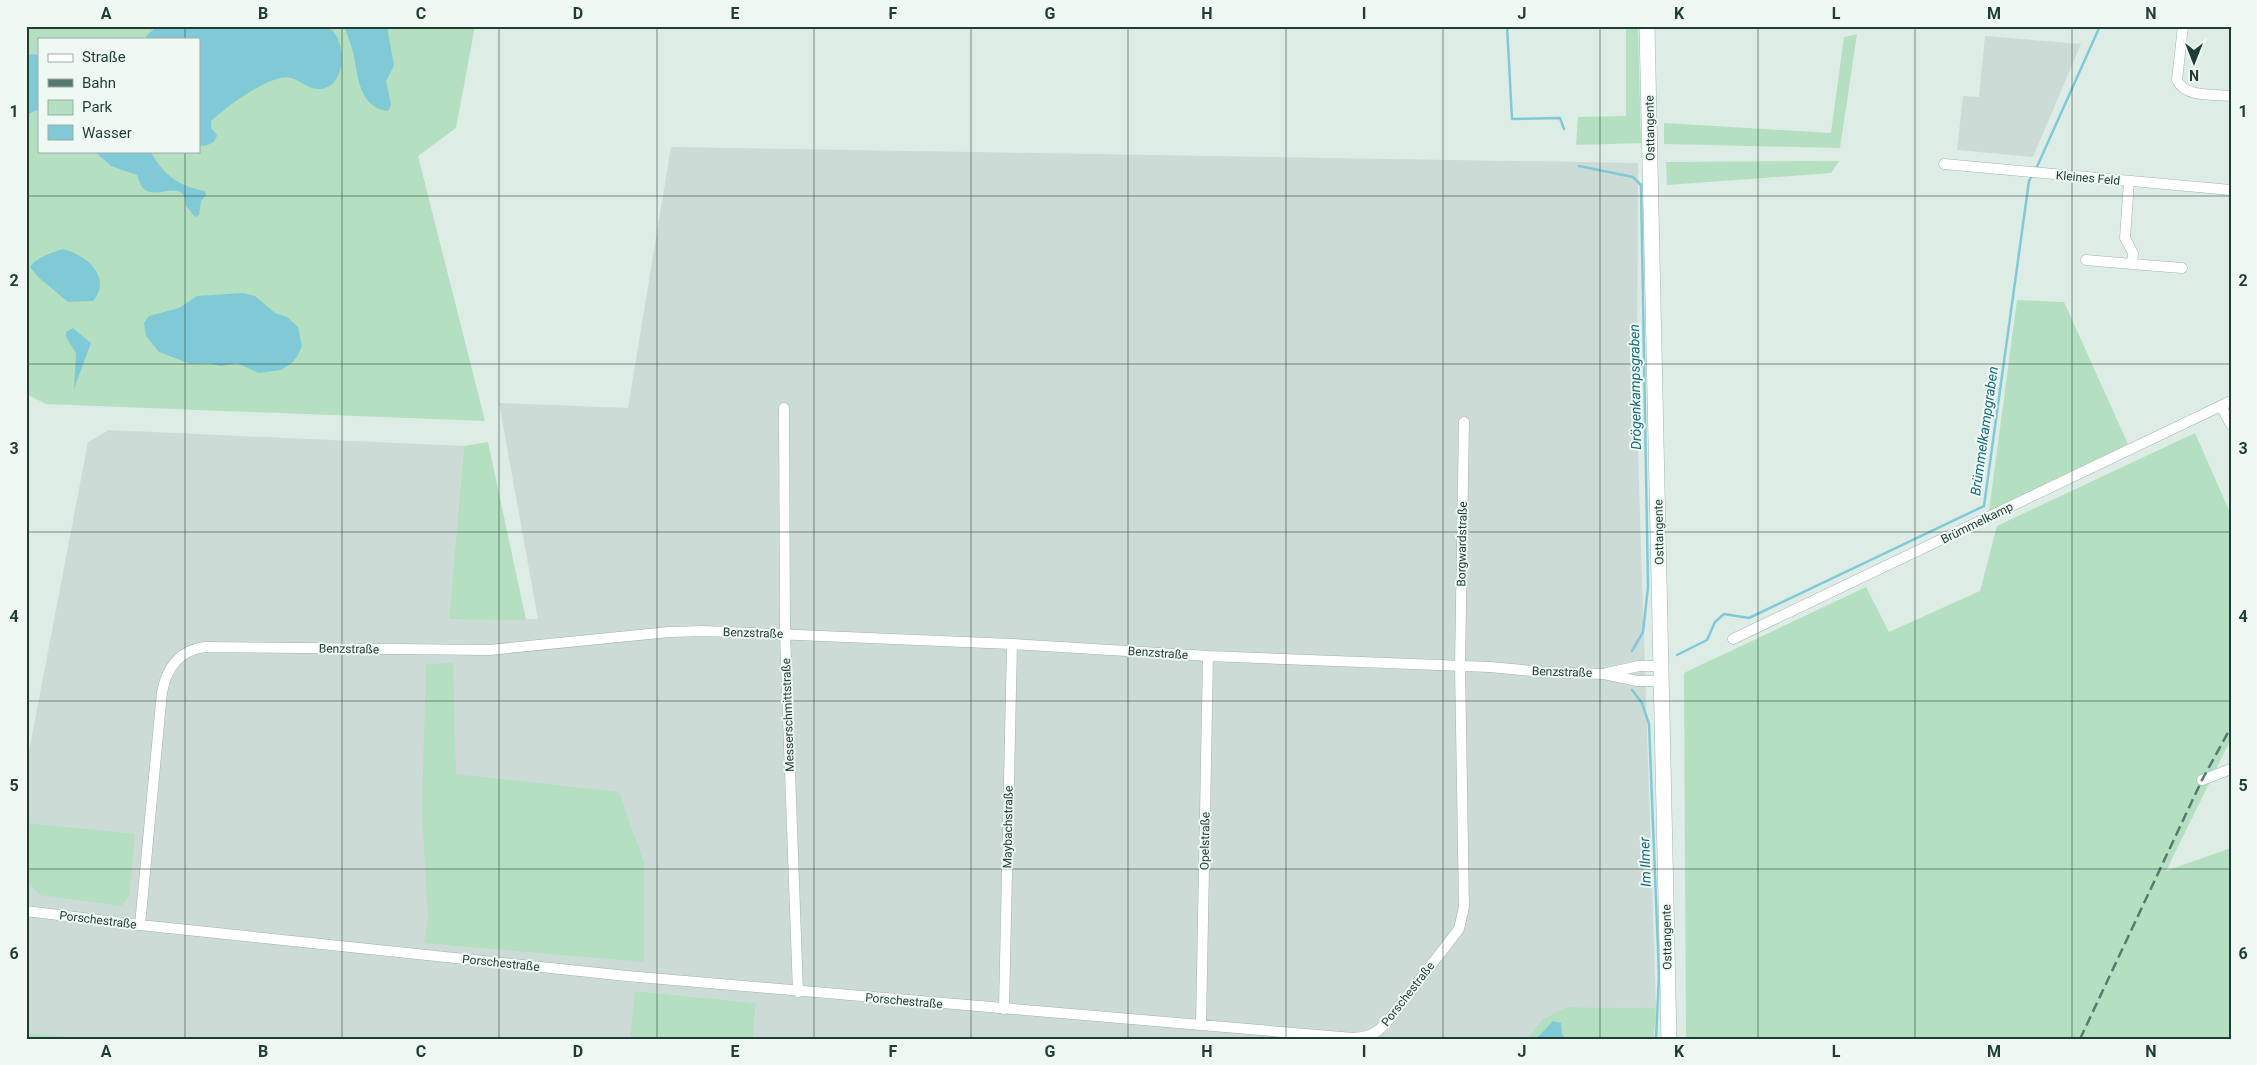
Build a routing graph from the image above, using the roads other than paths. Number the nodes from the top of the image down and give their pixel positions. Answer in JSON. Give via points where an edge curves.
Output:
{"nodes":[{"id":1,"x":1647,"y":26,"type":"edge"},
{"id":2,"x":2183,"y":26,"type":"edge"},
{"id":3,"x":2231,"y":96,"type":"edge"},
{"id":4,"x":1944,"y":164,"type":"dead end"},
{"id":5,"x":2129,"y":181,"type":"junction"},
{"id":6,"x":2231,"y":190,"type":"edge"},
{"id":7,"x":2086,"y":260,"type":"dead end"},
{"id":8,"x":2132,"y":264,"type":"junction"},
{"id":9,"x":2182,"y":268,"type":"dead end"},
{"id":10,"x":2231,"y":401,"type":"edge"},
{"id":11,"x":2221,"y":406,"type":"junction"},
{"id":12,"x":784,"y":408,"type":"dead end"},
{"id":13,"x":1464,"y":422,"type":"dead end"},
{"id":14,"x":2231,"y":425,"type":"edge"},
{"id":15,"x":785,"y":634,"type":"junction"},
{"id":16,"x":1733,"y":639,"type":"dead end"},
{"id":17,"x":1012,"y":644,"type":"junction"},
{"id":18,"x":1208,"y":656,"type":"junction"},
{"id":19,"x":1460,"y":666,"type":"junction"},
{"id":20,"x":1662,"y":666,"type":"junction"},
{"id":21,"x":1604,"y":674,"type":"junction"},
{"id":22,"x":1662,"y":681,"type":"junction"},
{"id":23,"x":2231,"y":769,"type":"edge"},
{"id":24,"x":2202,"y":780,"type":"dead end"},
{"id":25,"x":26,"y":902,"type":"edge"},
{"id":26,"x":32,"y":911,"type":"edge"},
{"id":27,"x":140,"y":925,"type":"junction"},
{"id":28,"x":798,"y":992,"type":"junction"},
{"id":29,"x":1004,"y":1009,"type":"junction"},
{"id":30,"x":1202,"y":1025,"type":"junction"},
{"id":31,"x":1669,"y":1039,"type":"edge"}],
"edges":[{"from":1,"to":20,"type":"street","name":"Osttangente"},
{"from":2,"to":3,"type":"street","via":[[2177,80],[2180,87],[2188,92]]},
{"from":4,"to":5,"type":"street","name":"Kleines Feld"},
{"from":5,"to":6,"type":"street","name":"Kleines Feld"},
{"from":5,"to":8,"type":"street","via":[[2125,238],[2133,253]]},
{"from":7,"to":8,"type":"street"},
{"from":8,"to":9,"type":"street"},
{"from":10,"to":11,"type":"street","name":"Brümmelkamp"},
{"from":11,"to":14,"type":"street"},
{"from":11,"to":16,"type":"street","name":"Brümmelkamp"},
{"from":12,"to":15,"type":"street","name":"Messerschmittstraße"},
{"from":13,"to":19,"type":"street","name":"Borgwardstraße"},
{"from":15,"to":17,"type":"street","name":"Benzstraße"},
{"from":15,"to":27,"type":"street","name":"Benzstraße","via":[[686,631],[489,650],[220,646],[191,649],[172,664],[162,692]]},
{"from":15,"to":28,"type":"street","name":"Messerschmittstraße"},
{"from":17,"to":18,"type":"street","name":"Benzstraße"},
{"from":17,"to":29,"type":"street","name":"Maybachstraße"},
{"from":18,"to":19,"type":"street","name":"Benzstraße"},
{"from":18,"to":30,"type":"street","name":"Opelstraße"},
{"from":19,"to":21,"type":"street","name":"Benzstraße"},
{"from":19,"to":30,"type":"street","name":"Porschestraße","via":[[1464,907],[1458,929],[1376,1033],[1367,1037]]},
{"from":20,"to":21,"type":"street","name":"Benzstraße","via":[[1639,666]]},
{"from":20,"to":22,"type":"street","name":"Osttangente"},
{"from":21,"to":22,"type":"street","name":"Benzstraße"},
{"from":22,"to":31,"type":"street","name":"Osttangente"},
{"from":23,"to":24,"type":"street"},
{"from":25,"to":26,"type":"street","name":"Porschestraße"},
{"from":26,"to":27,"type":"street","name":"Porschestraße"},
{"from":27,"to":28,"type":"street","name":"Porschestraße"},
{"from":28,"to":29,"type":"street","name":"Porschestraße"},
{"from":29,"to":30,"type":"street","name":"Porschestraße"}]}
